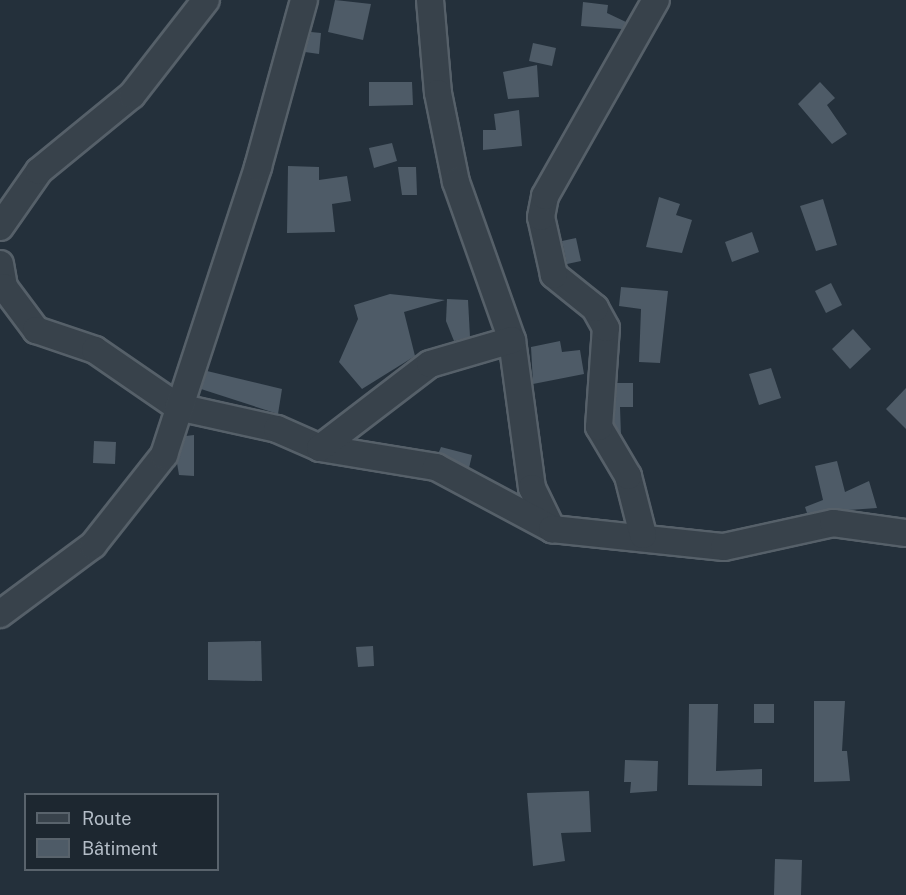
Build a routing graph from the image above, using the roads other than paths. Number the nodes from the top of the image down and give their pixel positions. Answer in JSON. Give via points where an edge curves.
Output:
{"nodes":[{"id":1,"x":206,"y":0,"type":"edge"},
{"id":2,"x":304,"y":0,"type":"edge"},
{"id":3,"x":430,"y":0,"type":"edge"},
{"id":4,"x":656,"y":0,"type":"edge"},
{"id":5,"x":0,"y":227,"type":"edge"},
{"id":6,"x":0,"y":264,"type":"edge"},
{"id":7,"x":512,"y":340,"type":"junction"},
{"id":8,"x":178,"y":407,"type":"junction"},
{"id":9,"x":320,"y":448,"type":"junction"},
{"id":10,"x":552,"y":529,"type":"junction"},
{"id":11,"x":906,"y":533,"type":"edge"},
{"id":12,"x":643,"y":535,"type":"junction"},
{"id":13,"x":0,"y":614,"type":"edge"}],
"edges":[{"from":1,"to":5,"type":"street","via":[[132,95],[39,171]]},
{"from":2,"to":8,"type":"street","via":[[258,167]]},
{"from":3,"to":7,"type":"street","via":[[438,93],[456,182]]},
{"from":4,"to":12,"type":"street","via":[[545,196],[541,217],[554,275],[595,308],[606,328],[599,427],[628,476]]},
{"from":6,"to":8,"type":"street","via":[[4,287],[36,330],[95,350]]},
{"from":7,"to":9,"type":"street","via":[[430,364]]},
{"from":7,"to":10,"type":"street","via":[[532,488]]},
{"from":8,"to":9,"type":"street","via":[[277,429]]},
{"from":8,"to":13,"type":"street","via":[[164,455],[113,525]]},
{"from":9,"to":10,"type":"street","via":[[436,467]]},
{"from":10,"to":12,"type":"street"},
{"from":11,"to":12,"type":"street","via":[[833,523],[724,547]]}]}
